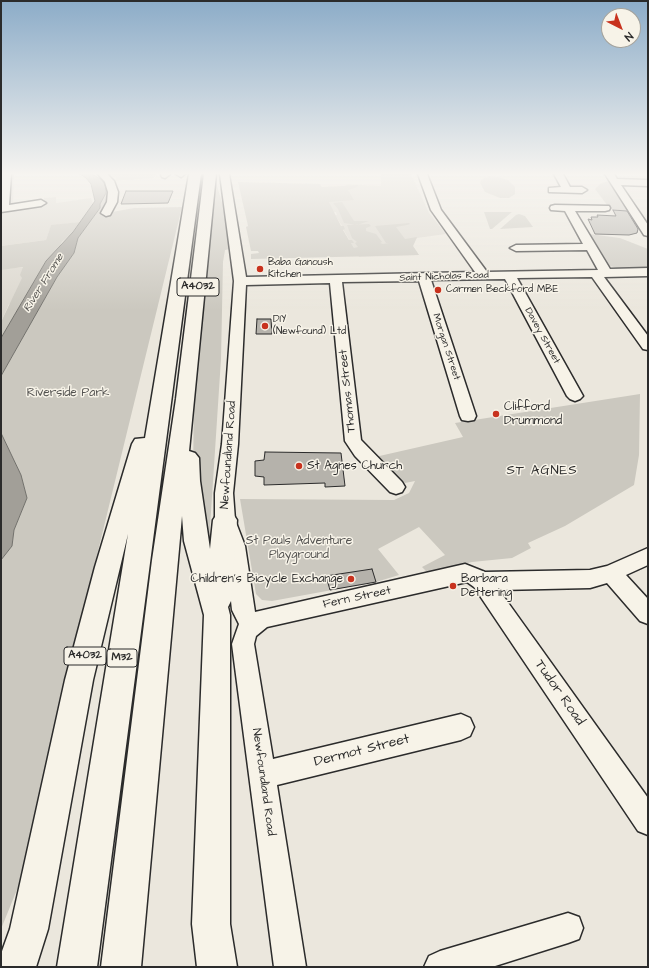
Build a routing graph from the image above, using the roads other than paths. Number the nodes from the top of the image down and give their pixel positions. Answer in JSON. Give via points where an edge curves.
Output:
{"nodes":[{"id":1,"x":188,"y":219,"type":"edge"},
{"id":2,"x":205,"y":219,"type":"edge"},
{"id":3,"x":233,"y":219,"type":"edge"},
{"id":4,"x":443,"y":219,"type":"edge"},
{"id":5,"x":574,"y":219,"type":"edge"},
{"id":6,"x":639,"y":219,"type":"edge"},
{"id":7,"x":648,"y":233,"type":"edge"},
{"id":8,"x":456,"y":237,"type":"junction"},
{"id":9,"x":470,"y":237,"type":"dead end"},
{"id":10,"x":516,"y":248,"type":"dead end"},
{"id":11,"x":591,"y":248,"type":"junction"},
{"id":12,"x":648,"y":272,"type":"edge"},
{"id":13,"x":601,"y":273,"type":"junction"},
{"id":14,"x":509,"y":275,"type":"junction"},
{"id":15,"x":483,"y":276,"type":"junction"},
{"id":16,"x":424,"y":277,"type":"junction"},
{"id":17,"x":336,"y":279,"type":"junction"},
{"id":18,"x":240,"y":281,"type":"junction"},
{"id":19,"x":648,"y":346,"type":"edge"},
{"id":20,"x":168,"y":349,"type":"junction"},
{"id":21,"x":575,"y":396,"type":"dead end"},
{"id":22,"x":186,"y":399,"type":"junction"},
{"id":23,"x":468,"y":416,"type":"dead end"},
{"id":24,"x":396,"y":486,"type":"dead end"},
{"id":25,"x":225,"y":520,"type":"junction"},
{"id":26,"x":648,"y":556,"type":"edge"},
{"id":27,"x":611,"y":573,"type":"junction"},
{"id":28,"x":473,"y":577,"type":"junction"},
{"id":29,"x":648,"y":614,"type":"edge"},
{"id":30,"x":217,"y":615,"type":"junction"},
{"id":31,"x":251,"y":626,"type":"junction"},
{"id":32,"x":461,"y":727,"type":"dead end"},
{"id":33,"x":262,"y":775,"type":"junction"},
{"id":34,"x":648,"y":821,"type":"edge"},
{"id":35,"x":568,"y":928,"type":"dead end"},
{"id":36,"x":16,"y":967,"type":"edge"},
{"id":37,"x":77,"y":967,"type":"edge"},
{"id":38,"x":121,"y":967,"type":"edge"},
{"id":39,"x":217,"y":967,"type":"edge"},
{"id":40,"x":290,"y":967,"type":"edge"},
{"id":41,"x":440,"y":967,"type":"edge"}],
"edges":[{"from":1,"to":20,"type":"highway","number":"A4032"},
{"from":2,"to":22,"type":"highway","number":"A4032"},
{"from":3,"to":18,"type":"street","name":"Newfoundland Road"},
{"from":4,"to":8,"type":"street"},
{"from":5,"to":11,"type":"street"},
{"from":6,"to":7,"type":"street"},
{"from":8,"to":9,"type":"street"},
{"from":8,"to":15,"type":"street"},
{"from":10,"to":11,"type":"street"},
{"from":11,"to":13,"type":"street"},
{"from":12,"to":13,"type":"street","name":"Saint Nicholas Road"},
{"from":13,"to":14,"type":"street","name":"Saint Nicholas Road"},
{"from":13,"to":19,"type":"street"},
{"from":14,"to":15,"type":"street","name":"Saint Nicholas Road"},
{"from":14,"to":21,"type":"street","name":"Davey Street"},
{"from":15,"to":16,"type":"street","name":"Saint Nicholas Road"},
{"from":16,"to":17,"type":"street","name":"Saint Nicholas Road"},
{"from":16,"to":23,"type":"street","name":"Morgan Street"},
{"from":17,"to":18,"type":"street","name":"Saint Nicholas Road"},
{"from":17,"to":24,"type":"street","name":"Thomas Street","via":[[353,441]]},
{"from":18,"to":25,"type":"street","name":"Newfoundland Road","via":[[230,444],[224,493]]},
{"from":20,"to":36,"type":"highway","number":"A4032","via":[[107,567],[79,680],[29,929]]},
{"from":20,"to":37,"type":"highway","number":"M32"},
{"from":22,"to":30,"type":"highway","number":"A4032","via":[[189,480],[196,541]]},
{"from":22,"to":38,"type":"highway","number":"M32","via":[[164,568]]},
{"from":25,"to":30,"type":"highway"},
{"from":25,"to":31,"type":"street","name":"Newfoundland Road","via":[[235,546],[243,610]]},
{"from":26,"to":27,"type":"street","name":"Fern Street"},
{"from":27,"to":28,"type":"street","name":"Fern Street","via":[[590,579],[536,582]]},
{"from":27,"to":29,"type":"street"},
{"from":28,"to":31,"type":"street","name":"Fern Street","via":[[266,617]]},
{"from":28,"to":34,"type":"street","name":"Tudor Road"},
{"from":30,"to":39,"type":"highway","number":"A4032","via":[[211,924]]},
{"from":31,"to":33,"type":"street","name":"Newfoundland Road","via":[[243,644]]},
{"from":32,"to":33,"type":"street","name":"Dermot Street"},
{"from":33,"to":40,"type":"street","name":"Newfoundland Road"},
{"from":35,"to":41,"type":"street"}]}
